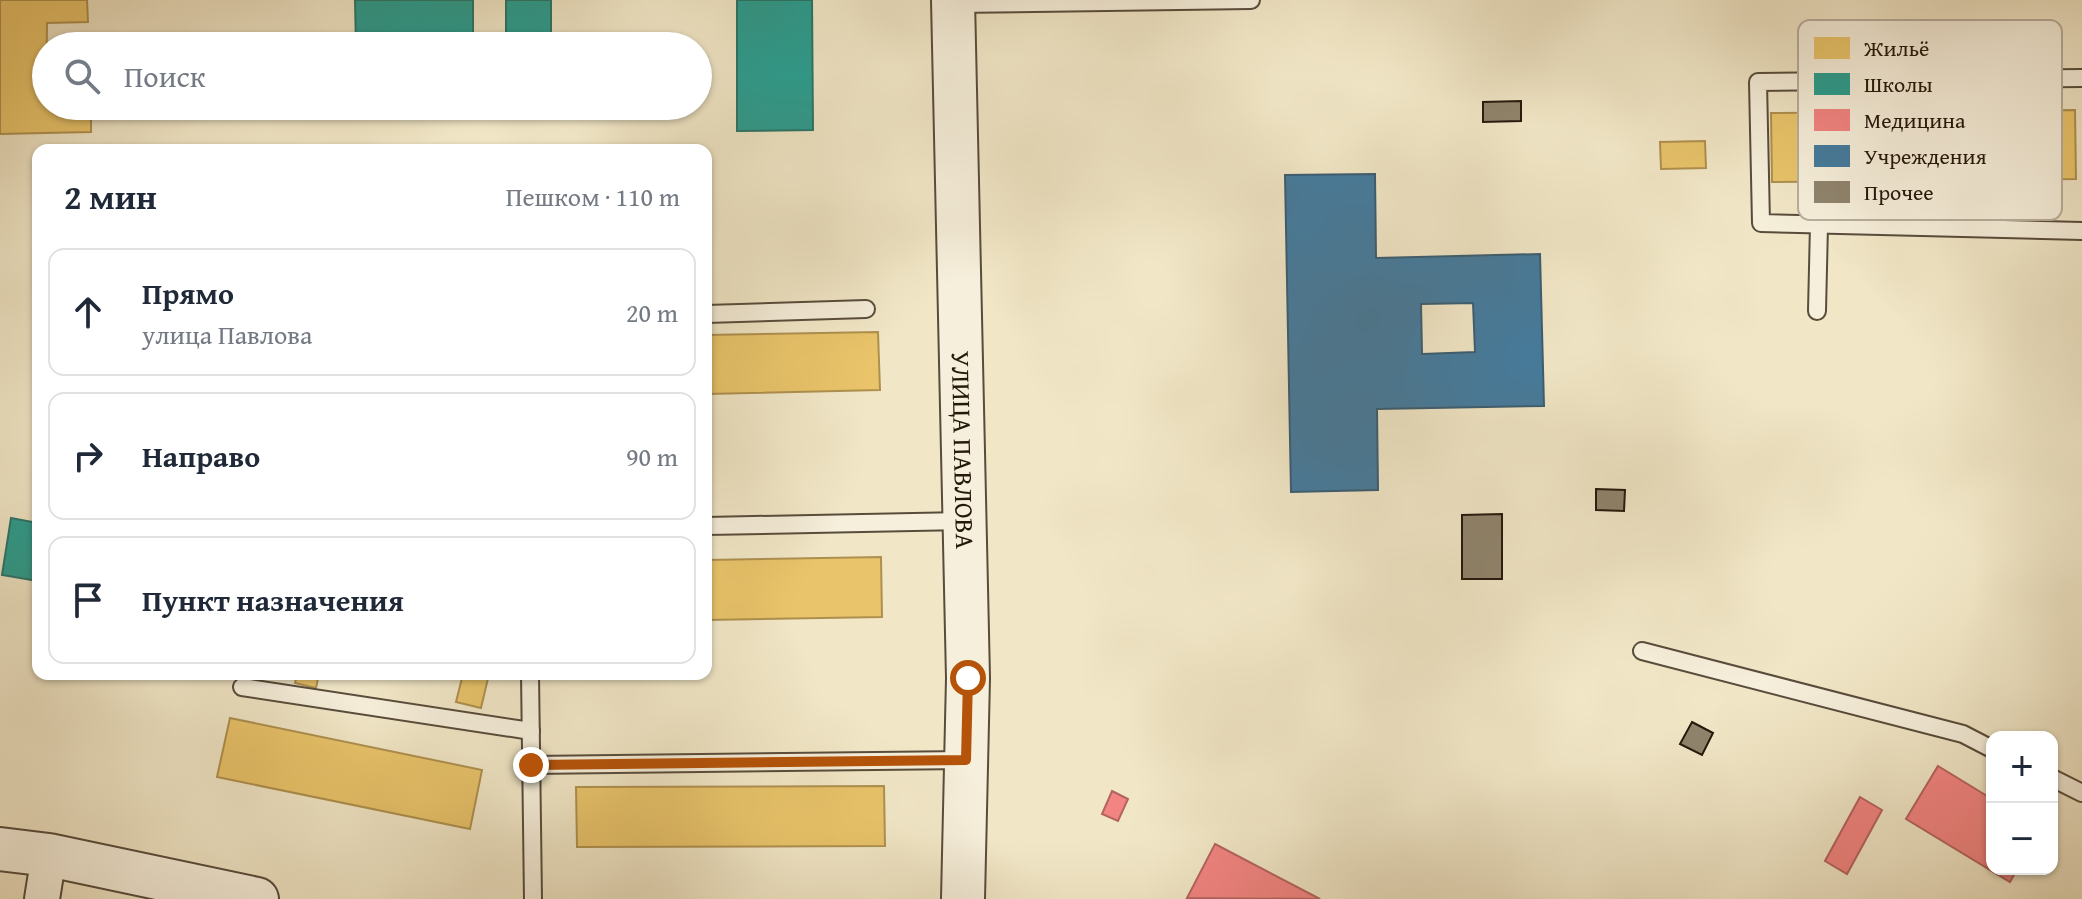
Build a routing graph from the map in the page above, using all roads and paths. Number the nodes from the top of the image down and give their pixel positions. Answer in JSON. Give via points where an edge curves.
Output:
{"nodes":[{"id":1,"x":1251,"y":0,"type":"edge"},
{"id":2,"x":953,"y":2,"type":"edge"},
{"id":3,"x":2062,"y":78,"type":"edge"},
{"id":4,"x":2082,"y":78,"type":"edge"},
{"id":5,"x":1798,"y":82,"type":"edge"},
{"id":6,"x":1819,"y":225,"type":"junction"},
{"id":7,"x":2082,"y":231,"type":"edge"},
{"id":8,"x":866,"y":309,"type":"dead end"},
{"id":9,"x":1817,"y":311,"type":"dead end"},
{"id":10,"x":712,"y":314,"type":"edge"},
{"id":11,"x":965,"y":521,"type":"junction"},
{"id":12,"x":712,"y":526,"type":"edge"},
{"id":13,"x":1642,"y":651,"type":"dead end"},
{"id":14,"x":530,"y":680,"type":"edge"},
{"id":15,"x":242,"y":687,"type":"dead end"},
{"id":16,"x":531,"y":731,"type":"junction"},
{"id":17,"x":1986,"y":746,"type":"edge"},
{"id":18,"x":966,"y":760,"type":"junction"},
{"id":19,"x":531,"y":765,"type":"junction"},
{"id":20,"x":2058,"y":781,"type":"edge"},
{"id":21,"x":2082,"y":793,"type":"edge"},
{"id":22,"x":0,"y":849,"type":"edge"},
{"id":23,"x":49,"y":855,"type":"junction"},
{"id":24,"x":42,"y":899,"type":"edge"},
{"id":25,"x":257,"y":899,"type":"edge"},
{"id":26,"x":533,"y":899,"type":"edge"},
{"id":27,"x":963,"y":899,"type":"edge"}],
"edges":[{"from":1,"to":2,"type":"lane"},
{"from":2,"to":11,"type":"street","name":"УЛИЦА ПАВЛОВА"},
{"from":3,"to":4,"type":"lane"},
{"from":5,"to":6,"type":"lane","via":[[1758,82],[1761,223]]},
{"from":6,"to":7,"type":"lane"},
{"from":6,"to":9,"type":"lane"},
{"from":8,"to":10,"type":"lane"},
{"from":11,"to":12,"type":"lane"},
{"from":11,"to":18,"type":"street","name":"УЛИЦА ПАВЛОВА"},
{"from":13,"to":17,"type":"lane","via":[[1963,734]]},
{"from":14,"to":16,"type":"lane"},
{"from":15,"to":16,"type":"lane"},
{"from":16,"to":19,"type":"lane"},
{"from":18,"to":19,"type":"lane"},
{"from":18,"to":27,"type":"street","name":"УЛИЦА ПАВЛОВА"},
{"from":19,"to":26,"type":"lane"},
{"from":20,"to":21,"type":"lane"},
{"from":22,"to":23,"type":"street"},
{"from":23,"to":24,"type":"street"},
{"from":23,"to":25,"type":"street"}]}
